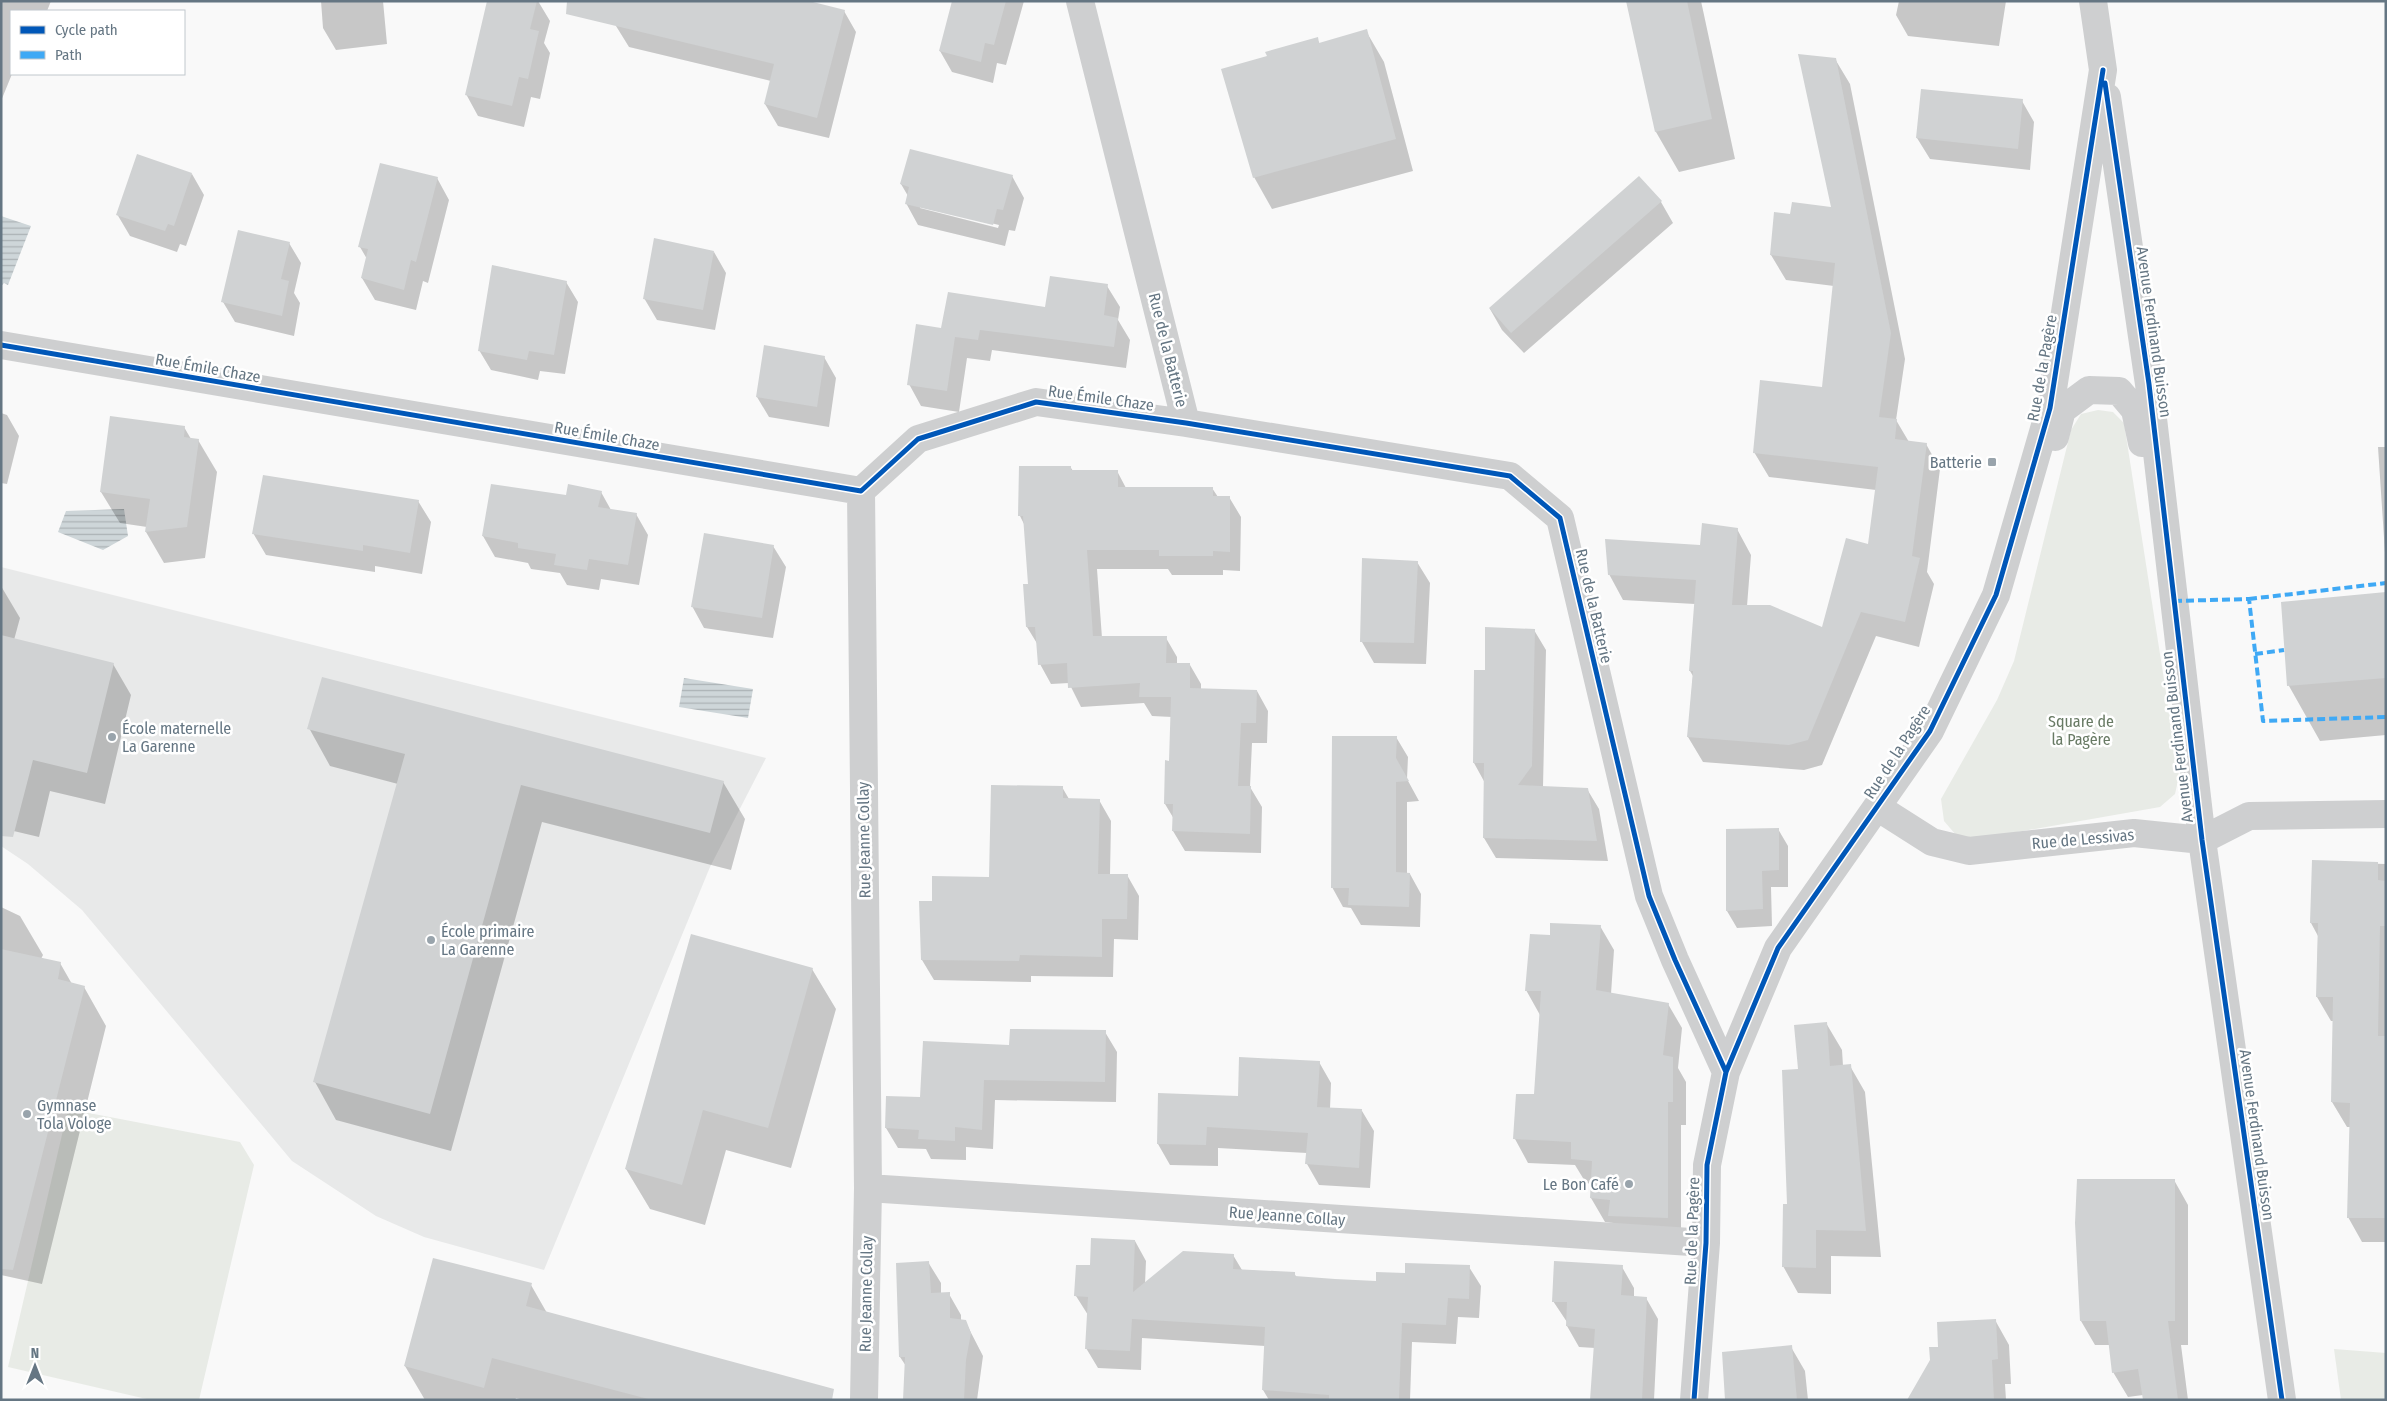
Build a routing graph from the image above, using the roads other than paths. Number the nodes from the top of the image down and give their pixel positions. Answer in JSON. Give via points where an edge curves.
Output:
{"nodes":[{"id":1,"x":1080,"y":1,"type":"edge"},
{"id":2,"x":2093,"y":1,"type":"edge"},
{"id":3,"x":2103,"y":70,"type":"junction"},
{"id":4,"x":1,"y":346,"type":"edge"},
{"id":5,"x":1186,"y":423,"type":"junction"},
{"id":6,"x":861,"y":491,"type":"junction"},
{"id":7,"x":2009,"y":546,"type":"junction"},
{"id":8,"x":2174,"y":601,"type":"junction"},
{"id":9,"x":1876,"y":807,"type":"junction"},
{"id":10,"x":2386,"y":814,"type":"edge"},
{"id":11,"x":2202,"y":840,"type":"junction"},
{"id":12,"x":1726,"y":1072,"type":"junction"},
{"id":13,"x":868,"y":1188,"type":"junction"},
{"id":14,"x":1706,"y":1243,"type":"junction"},
{"id":15,"x":864,"y":1400,"type":"edge"},
{"id":16,"x":1694,"y":1400,"type":"edge"},
{"id":17,"x":2282,"y":1400,"type":"edge"}],
"edges":[{"from":1,"to":5,"type":"street","name":"Rue de la Batterie"},
{"from":2,"to":3,"type":"street","name":"Rue de la Pagère"},
{"from":3,"to":7,"type":"street","name":"Rue de la Pagère","via":[[2050,408]]},
{"from":3,"to":8,"type":"street","name":"Avenue Ferdinand Buisson","via":[[2150,384]]},
{"from":4,"to":6,"type":"street","name":"Rue Émile Chaze"},
{"from":5,"to":6,"type":"street","name":"Rue Émile Chaze","via":[[1036,402],[918,439]]},
{"from":5,"to":12,"type":"street","name":"Rue de la Batterie","via":[[1510,476],[1560,518],[1649,896],[1674,960]]},
{"from":6,"to":13,"type":"street","name":"Rue Jeanne Collay"},
{"from":7,"to":8,"type":"street","via":[[2044,484],[2062,410],[2089,390],[2119,392],[2135,410],[2153,530]]},
{"from":7,"to":9,"type":"street","name":"Rue de la Pagère","via":[[1996,595],[1930,731]]},
{"from":8,"to":11,"type":"street","name":"Avenue Ferdinand Buisson"},
{"from":9,"to":11,"type":"street","name":"Rue de Lessivas","via":[[1932,842],[1969,851],[2134,833]]},
{"from":9,"to":12,"type":"street","name":"Rue de la Pagère","via":[[1778,948]]},
{"from":10,"to":11,"type":"street","via":[[2248,816]]},
{"from":11,"to":17,"type":"street","name":"Avenue Ferdinand Buisson"},
{"from":12,"to":14,"type":"street","name":"Rue de la Pagère","via":[[1707,1165]]},
{"from":13,"to":14,"type":"street","name":"Rue Jeanne Collay"},
{"from":13,"to":15,"type":"street","name":"Rue Jeanne Collay"},
{"from":14,"to":16,"type":"street","name":"Rue de la Pagère"}]}
